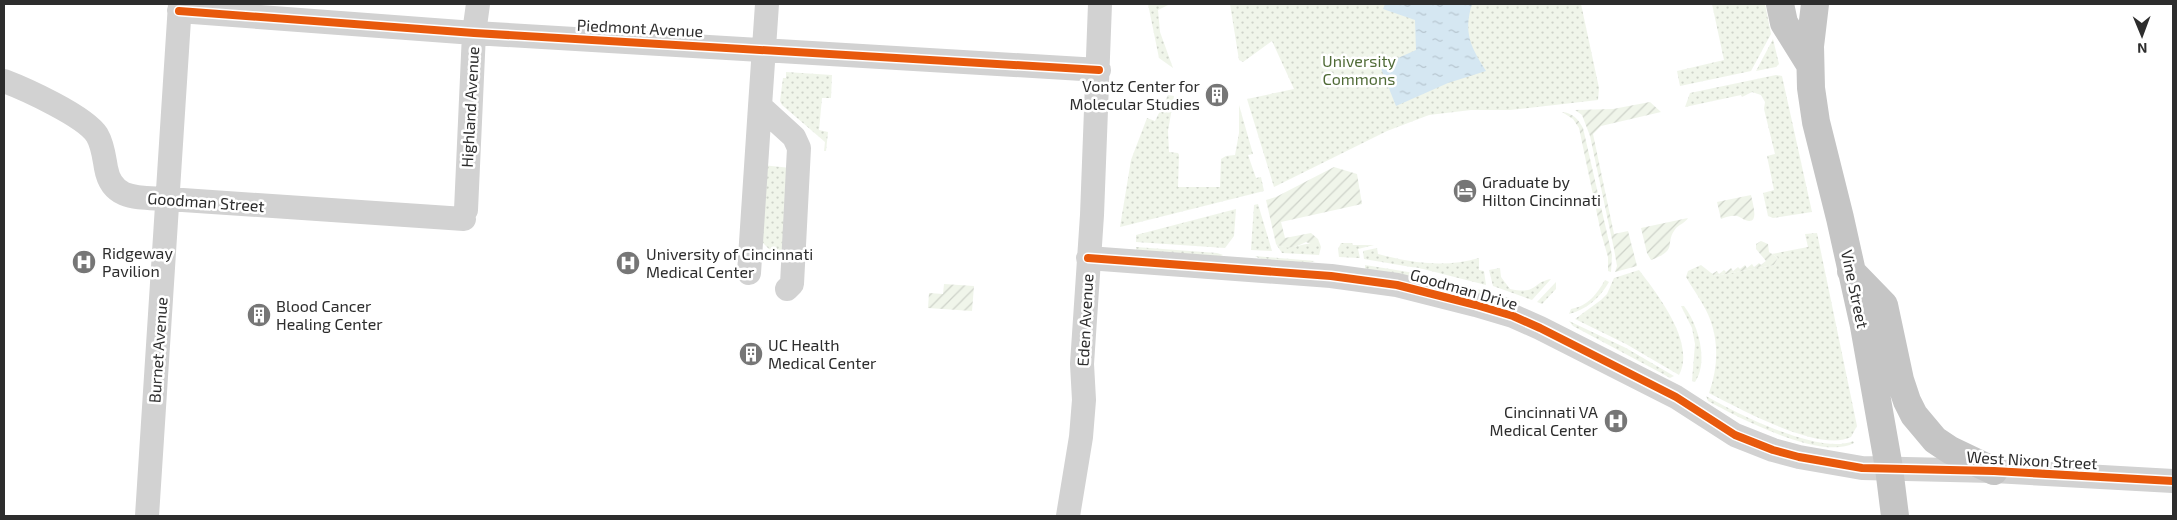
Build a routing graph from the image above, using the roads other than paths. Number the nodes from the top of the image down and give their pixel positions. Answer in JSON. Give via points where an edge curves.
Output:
{"nodes":[{"id":1,"x":478,"y":4,"type":"edge"},
{"id":2,"x":767,"y":4,"type":"edge"},
{"id":3,"x":1100,"y":4,"type":"edge"},
{"id":4,"x":1780,"y":4,"type":"edge"},
{"id":5,"x":1815,"y":4,"type":"edge"},
{"id":6,"x":180,"y":7,"type":"edge"},
{"id":7,"x":474,"y":33,"type":"junction"},
{"id":8,"x":764,"y":49,"type":"junction"},
{"id":9,"x":1809,"y":63,"type":"junction"},
{"id":10,"x":1099,"y":70,"type":"junction"},
{"id":11,"x":4,"y":81,"type":"edge"},
{"id":12,"x":760,"y":106,"type":"junction"},
{"id":13,"x":168,"y":200,"type":"junction"},
{"id":14,"x":465,"y":214,"type":"joint"},
{"id":15,"x":1088,"y":258,"type":"junction"},
{"id":16,"x":1851,"y":271,"type":"junction"},
{"id":17,"x":749,"y":273,"type":"dead end"},
{"id":18,"x":787,"y":289,"type":"dead end"},
{"id":19,"x":1889,"y":468,"type":"junction"},
{"id":20,"x":1994,"y":471,"type":"junction"},
{"id":21,"x":2173,"y":481,"type":"edge"},
{"id":22,"x":147,"y":516,"type":"edge"},
{"id":23,"x":1068,"y":516,"type":"edge"},
{"id":24,"x":1895,"y":516,"type":"edge"}],
"edges":[{"from":1,"to":7,"type":"street","name":"Highland Avenue"},
{"from":2,"to":8,"type":"street"},
{"from":3,"to":10,"type":"street","name":"Eden Avenue"},
{"from":4,"to":9,"type":"main road","name":"Vine Street","via":[[1784,23]]},
{"from":5,"to":9,"type":"main road","name":"Vine Street"},
{"from":6,"to":7,"type":"street","name":"Piedmont Avenue"},
{"from":6,"to":13,"type":"street","name":"Burnet Avenue"},
{"from":7,"to":8,"type":"street","name":"Piedmont Avenue"},
{"from":7,"to":14,"type":"street","name":"Highland Avenue"},
{"from":8,"to":10,"type":"street","name":"Piedmont Avenue"},
{"from":8,"to":12,"type":"street"},
{"from":9,"to":16,"type":"main road","name":"Vine Street","via":[[1816,122]]},
{"from":10,"to":15,"type":"street","name":"Eden Avenue"},
{"from":11,"to":13,"type":"street","name":"Goodman Street","via":[[86,123],[97,135],[106,171],[121,194]]},
{"from":12,"to":17,"type":"street"},
{"from":12,"to":18,"type":"street","via":[[794,136],[799,148],[792,284]]},
{"from":13,"to":14,"type":"street","name":"Goodman Street"},
{"from":13,"to":22,"type":"street","name":"Burnet Avenue"},
{"from":15,"to":19,"type":"street","name":"Goodman Drive","via":[[1331,276],[1397,285],[1476,305],[1518,318],[1592,352],[1676,397],[1736,435],[1773,450],[1862,468]]},
{"from":15,"to":23,"type":"street","name":"Eden Avenue","via":[[1082,364],[1084,400]]},
{"from":16,"to":19,"type":"main road","name":"Vine Street"},
{"from":16,"to":20,"type":"main road","via":[[1884,305],[1900,380],[1914,415],[1935,440]]},
{"from":19,"to":20,"type":"street","name":"West Nixon Street"},
{"from":19,"to":24,"type":"main road","name":"Vine Street"},
{"from":20,"to":21,"type":"street","name":"West Nixon Street"}]}
